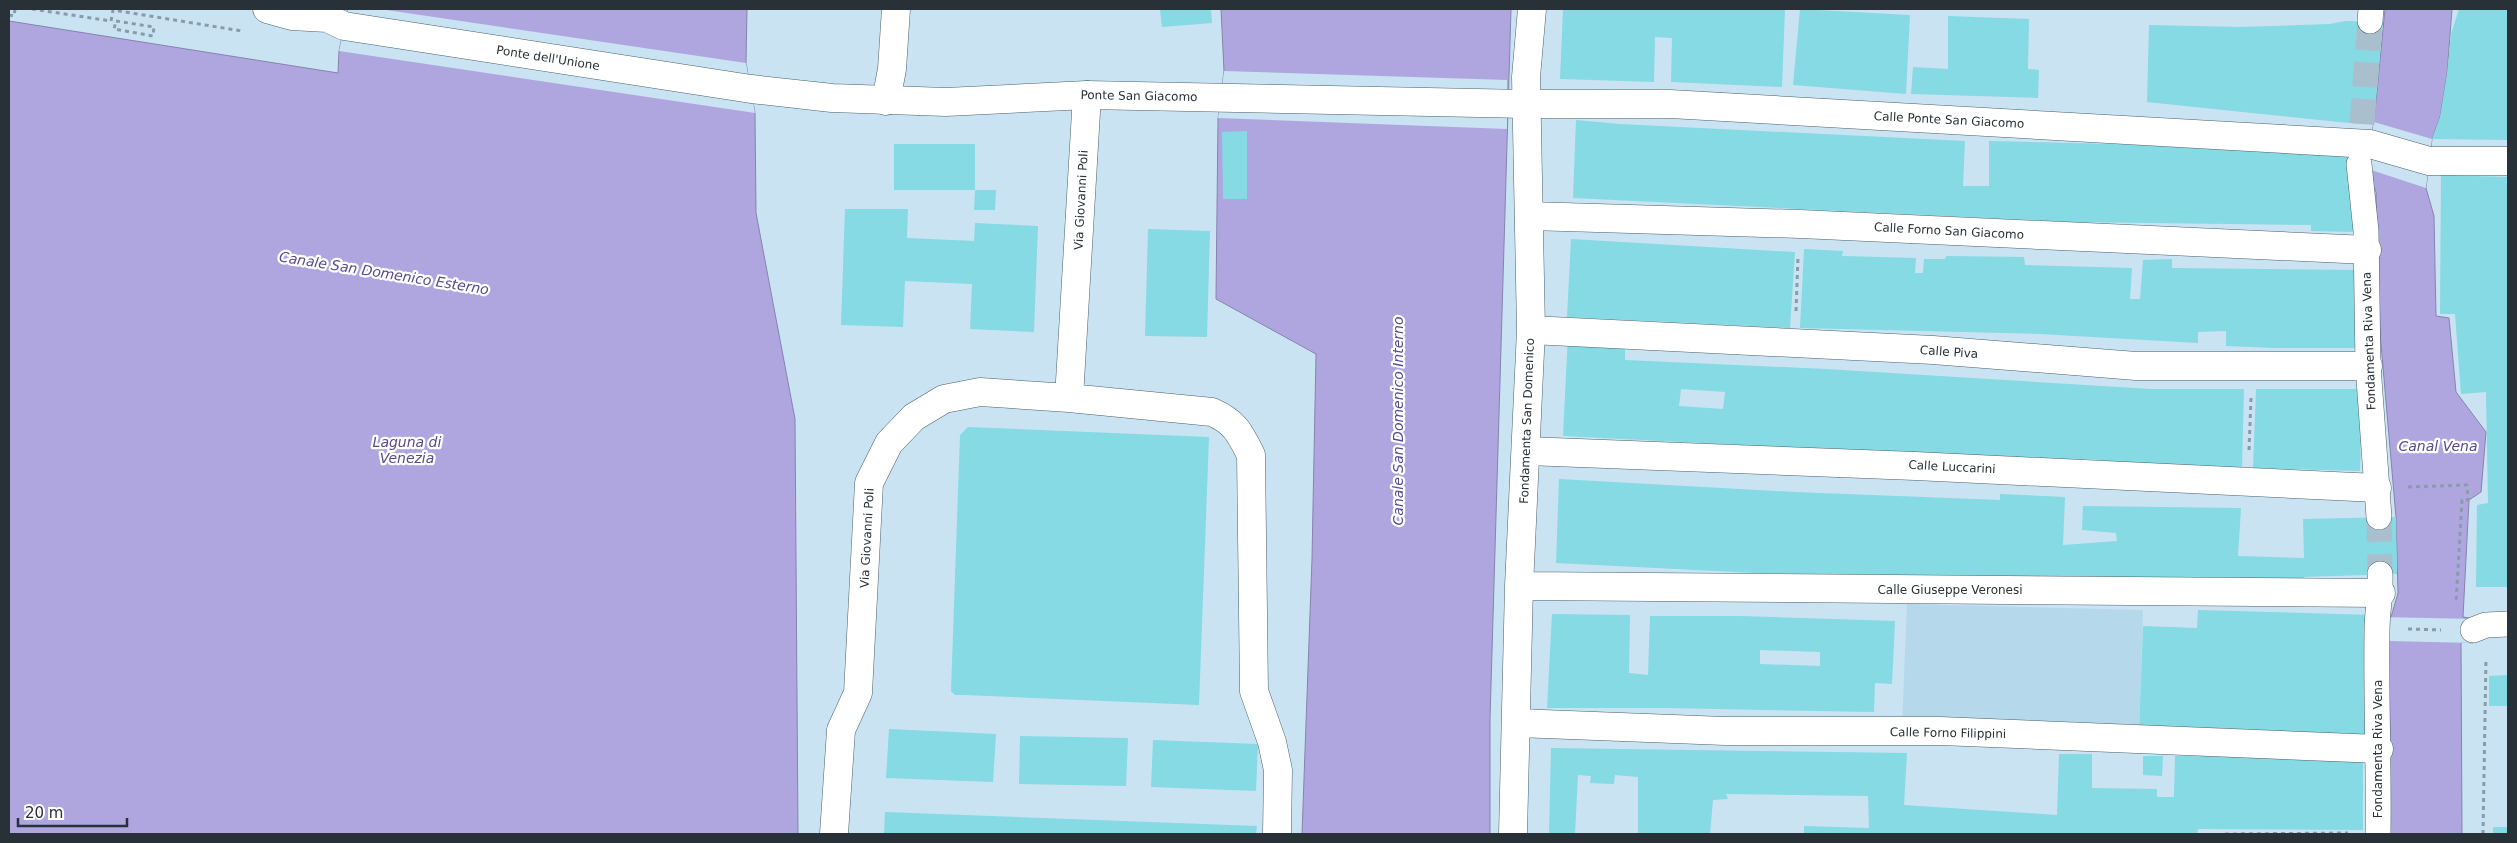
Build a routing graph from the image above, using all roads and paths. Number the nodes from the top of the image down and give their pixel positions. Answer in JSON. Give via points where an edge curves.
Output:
{"nodes":[{"id":1,"x":15,"y":9,"type":"edge"},
{"id":2,"x":32,"y":9,"type":"edge"},
{"id":3,"x":267,"y":9,"type":"edge"},
{"id":4,"x":896,"y":9,"type":"edge"},
{"id":5,"x":1532,"y":9,"type":"edge"},
{"id":6,"x":9,"y":15,"type":"edge"},
{"id":7,"x":329,"y":18,"type":"edge"},
{"id":8,"x":154,"y":27,"type":"joint"},
{"id":9,"x":246,"y":32,"type":"dead end"},
{"id":10,"x":751,"y":89,"type":"joint"},
{"id":11,"x":1087,"y":95,"type":"junction"},
{"id":12,"x":886,"y":101,"type":"junction"},
{"id":13,"x":1519,"y":104,"type":"junction"},
{"id":14,"x":2364,"y":154,"type":"junction"},
{"id":15,"x":2508,"y":162,"type":"edge"},
{"id":16,"x":1530,"y":216,"type":"junction"},
{"id":17,"x":1800,"y":224,"type":"junction"},
{"id":18,"x":2367,"y":250,"type":"junction"},
{"id":19,"x":1531,"y":330,"type":"junction"},
{"id":20,"x":1795,"y":343,"type":"junction"},
{"id":21,"x":2252,"y":365,"type":"junction"},
{"id":22,"x":2368,"y":366,"type":"junction"},
{"id":23,"x":1069,"y":398,"type":"junction"},
{"id":24,"x":1526,"y":451,"type":"junction"},
{"id":25,"x":2248,"y":481,"type":"junction"},
{"id":26,"x":2377,"y":488,"type":"junction"},
{"id":27,"x":2379,"y":517,"type":"tunnel mouth"},
{"id":28,"x":2380,"y":584,"type":"joint"},
{"id":29,"x":1519,"y":586,"type":"junction"},
{"id":30,"x":2456,"y":610,"type":"dead end"},
{"id":31,"x":2489,"y":626,"type":"edge"},
{"id":32,"x":2420,"y":629,"type":"dead end"},
{"id":33,"x":2438,"y":630,"type":"dead end"},
{"id":34,"x":1516,"y":723,"type":"junction"},
{"id":35,"x":2380,"y":749,"type":"junction"},
{"id":36,"x":2378,"y":833,"type":"edge"},
{"id":37,"x":834,"y":834,"type":"edge"},
{"id":38,"x":1277,"y":834,"type":"edge"},
{"id":39,"x":1513,"y":834,"type":"edge"},
{"id":40,"x":2225,"y":834,"type":"edge"},
{"id":41,"x":2483,"y":834,"type":"edge"}],
"edges":[{"from":1,"to":6,"type":"path","via":[[14,16]]},
{"from":2,"to":9,"type":"path","via":[[112,21],[113,10]]},
{"from":3,"to":7,"type":"street","via":[[292,16]]},
{"from":4,"to":12,"type":"street","via":[[892,69]]},
{"from":5,"to":13,"type":"street","name":"Fondamenta San Domenico","via":[[1526,77]]},
{"from":7,"to":10,"type":"street","name":"Ponte dell'Unione"},
{"from":8,"to":8,"type":"path","via":[[153,36],[114,29],[116,21]]},
{"from":10,"to":12,"type":"street","name":"Ponte San Giacomo"},
{"from":11,"to":12,"type":"street","name":"Ponte San Giacomo","via":[[946,102]]},
{"from":11,"to":13,"type":"street","name":"Ponte San Giacomo"},
{"from":11,"to":23,"type":"street","name":"Via Giovanni Poli"},
{"from":13,"to":14,"type":"street","name":"Calle Ponte San Giacomo","via":[[1670,104]]},
{"from":13,"to":16,"type":"street","name":"Fondamenta San Domenico"},
{"from":14,"to":15,"type":"street","name":"Calle Ponte San Giacomo","via":[[2429,161]]},
{"from":14,"to":18,"type":"street","name":"Fondamenta Riva Vena"},
{"from":16,"to":17,"type":"street","name":"Calle Forno San Giacomo"},
{"from":16,"to":19,"type":"street","name":"Fondamenta San Domenico"},
{"from":17,"to":18,"type":"street","name":"Calle Forno San Giacomo"},
{"from":17,"to":20,"type":"path"},
{"from":18,"to":22,"type":"street","name":"Fondamenta Riva Vena"},
{"from":19,"to":20,"type":"street","name":"Calle Piva"},
{"from":19,"to":24,"type":"street","name":"Fondamenta San Domenico"},
{"from":20,"to":21,"type":"street","name":"Calle Piva","via":[[2136,366]]},
{"from":21,"to":22,"type":"street","name":"Calle Piva"},
{"from":21,"to":25,"type":"path"},
{"from":22,"to":26,"type":"street","name":"Fondamenta Riva Vena"},
{"from":23,"to":37,"type":"street","name":"Via Giovanni Poli","via":[[980,392],[944,399],[914,417],[889,443],[869,483],[858,693],[841,730]]},
{"from":23,"to":38,"type":"street","via":[[1212,412],[1228,419],[1240,433],[1251,455],[1254,691],[1278,770]]},
{"from":24,"to":25,"type":"street","name":"Calle Luccarini"},
{"from":24,"to":29,"type":"street","name":"Fondamenta San Domenico"},
{"from":25,"to":26,"type":"street","name":"Calle Luccarini"},
{"from":26,"to":27,"type":"street","name":"Fondamenta Riva Vena"},
{"from":26,"to":30,"type":"path","via":[[2467,485],[2468,500],[2462,500]]},
{"from":28,"to":29,"type":"street","name":"Calle Giuseppe Veronesi"},
{"from":28,"to":35,"type":"street","name":"Fondamenta Riva Vena","via":[[2377,630]]},
{"from":29,"to":34,"type":"street","name":"Fondamenta San Domenico"},
{"from":31,"to":41,"type":"path"},
{"from":32,"to":33,"type":"path"},
{"from":34,"to":35,"type":"street","name":"Calle Forno Filippini","via":[[1724,730],[1940,731]]},
{"from":34,"to":39,"type":"street","name":"Fondamenta San Domenico"},
{"from":35,"to":36,"type":"street","name":"Fondamenta Riva Vena"},
{"from":36,"to":40,"type":"path"}]}
